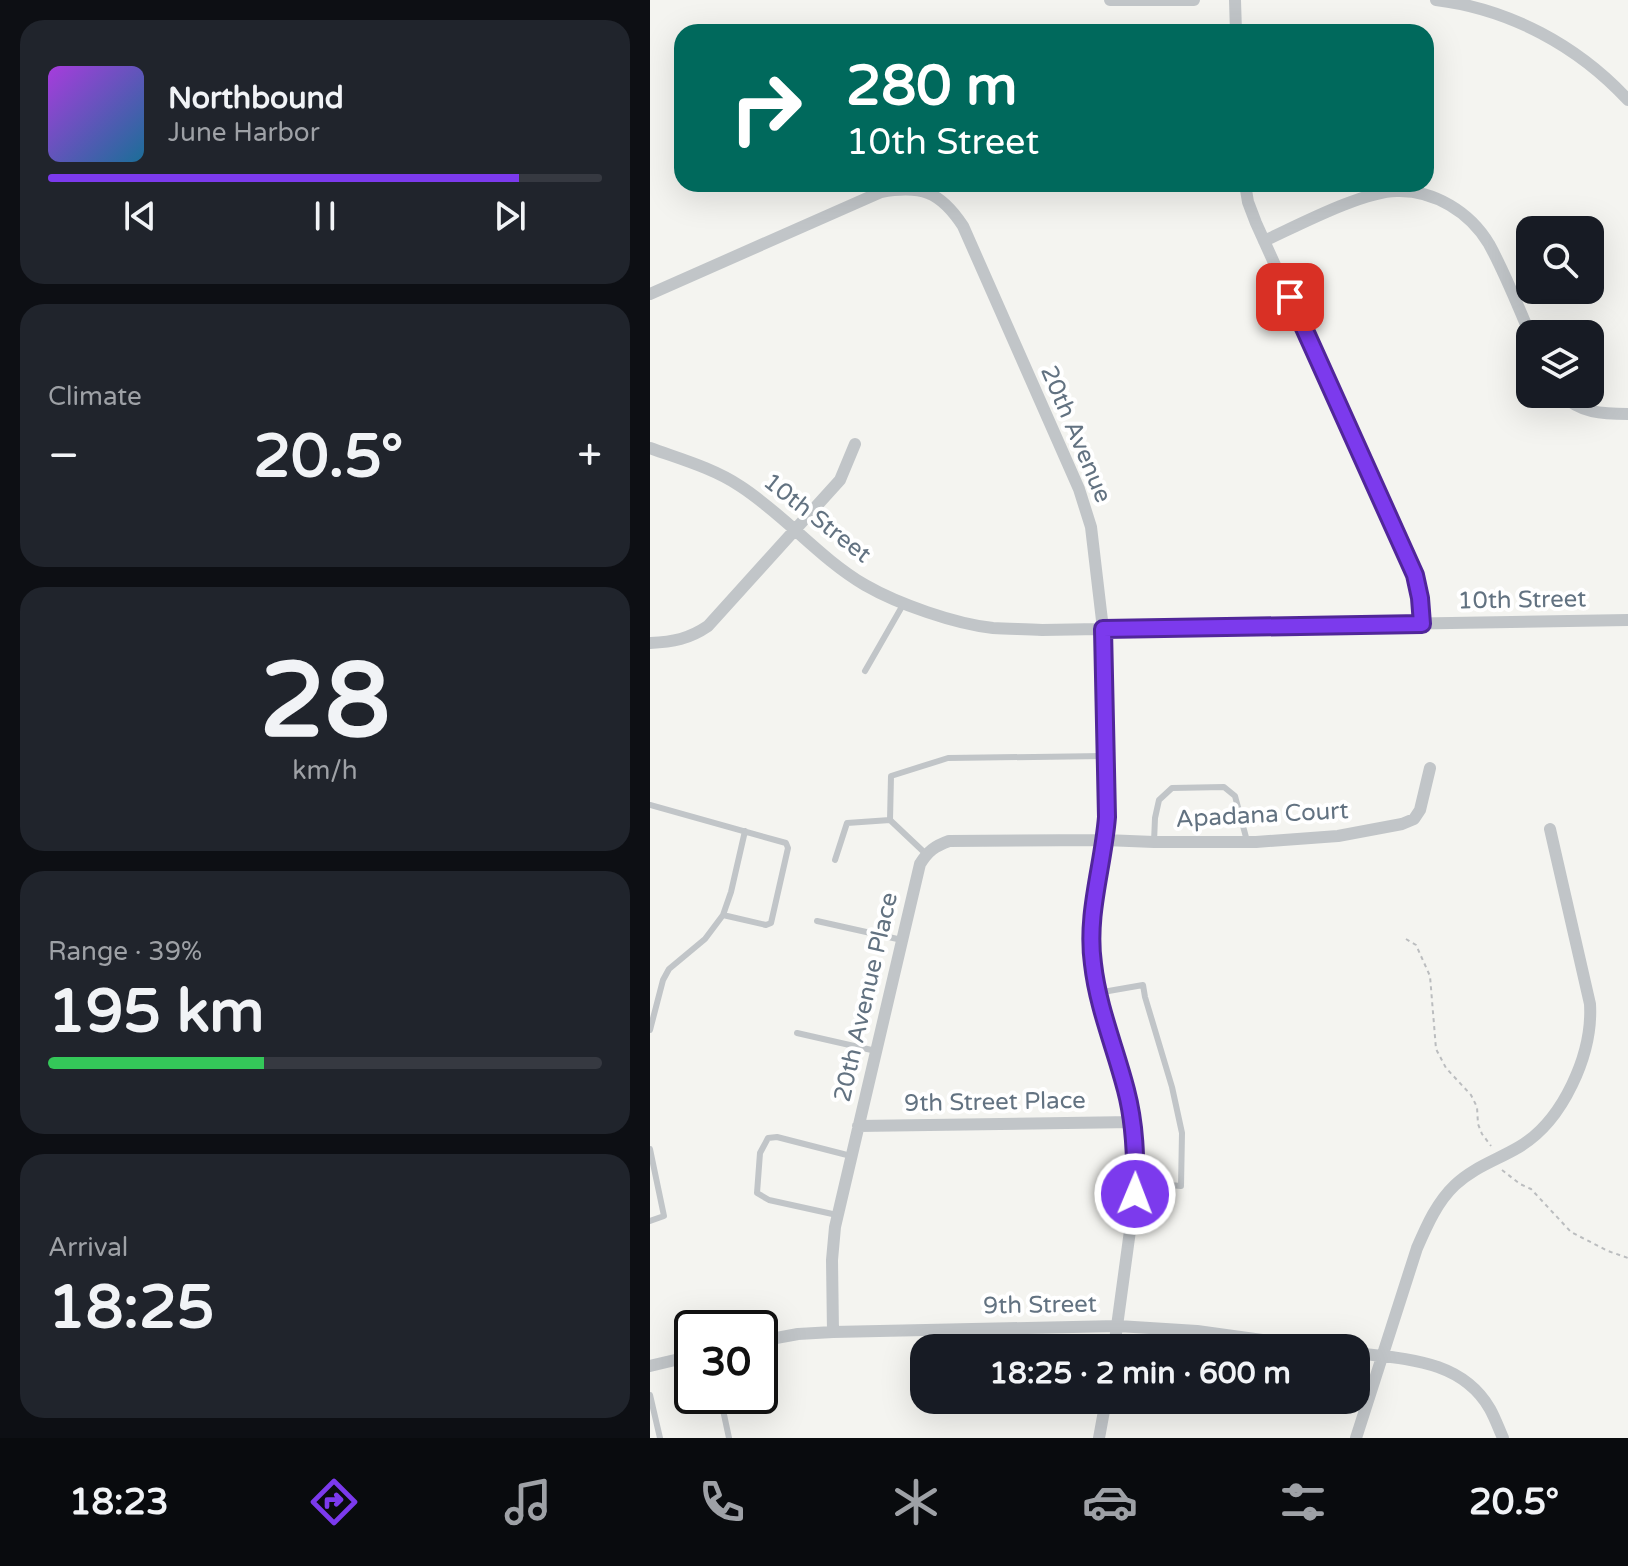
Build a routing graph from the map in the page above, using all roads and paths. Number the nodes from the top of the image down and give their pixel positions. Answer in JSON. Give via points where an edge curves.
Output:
{"nodes":[{"id":1,"x":1110,"y":0,"type":"edge"},
{"id":2,"x":1194,"y":0,"type":"edge"},
{"id":3,"x":1235,"y":0,"type":"edge"},
{"id":4,"x":1436,"y":0,"type":"edge"},
{"id":5,"x":1236,"y":24,"type":"edge"},
{"id":6,"x":1628,"y":100,"type":"edge"},
{"id":7,"x":881,"y":192,"type":"edge"},
{"id":8,"x":923,"y":192,"type":"edge"},
{"id":9,"x":1246,"y":192,"type":"edge"},
{"id":10,"x":1390,"y":192,"type":"edge"},
{"id":11,"x":1413,"y":192,"type":"edge"},
{"id":12,"x":1264,"y":241,"type":"junction"},
{"id":13,"x":650,"y":294,"type":"edge"},
{"id":14,"x":1524,"y":320,"type":"edge"},
{"id":15,"x":1581,"y":408,"type":"edge"},
{"id":16,"x":1628,"y":414,"type":"edge"},
{"id":17,"x":855,"y":444,"type":"dead end"},
{"id":18,"x":650,"y":448,"type":"edge"},
{"id":19,"x":795,"y":530,"type":"junction"},
{"id":20,"x":904,"y":603,"type":"junction"},
{"id":21,"x":1628,"y":620,"type":"edge"},
{"id":22,"x":1422,"y":624,"type":"junction"},
{"id":23,"x":1103,"y":629,"type":"junction"},
{"id":24,"x":650,"y":643,"type":"edge"},
{"id":25,"x":865,"y":671,"type":"dead end"},
{"id":26,"x":1107,"y":756,"type":"junction"},
{"id":27,"x":1430,"y":768,"type":"dead end"},
{"id":28,"x":650,"y":805,"type":"edge"},
{"id":29,"x":890,"y":820,"type":"junction"},
{"id":30,"x":1550,"y":829,"type":"dead end"},
{"id":31,"x":745,"y":831,"type":"junction"},
{"id":32,"x":1105,"y":840,"type":"junction"},
{"id":33,"x":1154,"y":842,"type":"junction"},
{"id":34,"x":1247,"y":842,"type":"junction"},
{"id":35,"x":926,"y":854,"type":"junction"},
{"id":36,"x":835,"y":860,"type":"dead end"},
{"id":37,"x":723,"y":915,"type":"junction"},
{"id":38,"x":817,"y":921,"type":"dead end"},
{"id":39,"x":1406,"y":939,"type":"dead end"},
{"id":40,"x":902,"y":940,"type":"junction"},
{"id":41,"x":1097,"y":993,"type":"junction"},
{"id":42,"x":650,"y":1030,"type":"edge"},
{"id":43,"x":797,"y":1033,"type":"dead end"},
{"id":44,"x":876,"y":1051,"type":"junction"},
{"id":45,"x":1133,"y":1122,"type":"junction"},
{"id":46,"x":858,"y":1126,"type":"junction"},
{"id":47,"x":650,"y":1149,"type":"edge"},
{"id":48,"x":851,"y":1156,"type":"junction"},
{"id":49,"x":1496,"y":1158,"type":"junction"},
{"id":50,"x":1136,"y":1182,"type":"junction"},
{"id":51,"x":837,"y":1215,"type":"junction"},
{"id":52,"x":650,"y":1221,"type":"edge"},
{"id":53,"x":1628,"y":1258,"type":"edge"},
{"id":54,"x":1118,"y":1326,"type":"junction"},
{"id":55,"x":833,"y":1332,"type":"junction"},
{"id":56,"x":1117,"y":1334,"type":"edge"},
{"id":57,"x":1219,"y":1334,"type":"edge"},
{"id":58,"x":778,"y":1338,"type":"edge"},
{"id":59,"x":1370,"y":1355,"type":"edge"},
{"id":60,"x":1382,"y":1356,"type":"junction"},
{"id":61,"x":674,"y":1360,"type":"edge"},
{"id":62,"x":650,"y":1366,"type":"edge"},
{"id":63,"x":650,"y":1395,"type":"edge"},
{"id":64,"x":724,"y":1414,"type":"edge"},
{"id":65,"x":1103,"y":1414,"type":"edge"},
{"id":66,"x":660,"y":1438,"type":"edge"},
{"id":67,"x":729,"y":1438,"type":"edge"},
{"id":68,"x":1099,"y":1438,"type":"edge"},
{"id":69,"x":1356,"y":1438,"type":"edge"},
{"id":70,"x":1503,"y":1438,"type":"edge"}],
"edges":[{"from":1,"to":2,"type":"street"},
{"from":3,"to":5,"type":"street"},
{"from":4,"to":6,"type":"street","via":[[1485,10],[1549,37]]},
{"from":7,"to":13,"type":"street","name":"20th Avenue"},
{"from":8,"to":23,"type":"street","name":"20th Avenue","via":[[952,210],[963,226],[1079,489],[1091,527]]},
{"from":9,"to":12,"type":"street"},
{"from":10,"to":12,"type":"street","via":[[1352,202]]},
{"from":11,"to":14,"type":"street","via":[[1455,207],[1475,224]]},
{"from":12,"to":22,"type":"street","via":[[1415,575]]},
{"from":15,"to":16,"type":"street"},
{"from":17,"to":19,"type":"street","via":[[840,480]]},
{"from":18,"to":19,"type":"street","name":"10th Street","via":[[724,477]]},
{"from":19,"to":20,"type":"street","name":"10th Street","via":[[867,586]]},
{"from":19,"to":24,"type":"street","via":[[708,626],[680,641]]},
{"from":20,"to":23,"type":"street","name":"10th Street","via":[[991,628]]},
{"from":20,"to":25,"type":"lane"},
{"from":21,"to":22,"type":"street","name":"10th Street"},
{"from":22,"to":23,"type":"street","name":"10th Street"},
{"from":23,"to":26,"type":"street","name":"20th Avenue"},
{"from":26,"to":29,"type":"lane","via":[[948,758],[891,776]]},
{"from":26,"to":32,"type":"street","name":"20th Avenue"},
{"from":27,"to":34,"type":"street","name":"Apadana Court","via":[[1420,810],[1402,824],[1305,840]]},
{"from":28,"to":31,"type":"lane"},
{"from":29,"to":35,"type":"lane"},
{"from":29,"to":36,"type":"lane","via":[[847,823]]},
{"from":30,"to":49,"type":"street","via":[[1590,1004],[1589,1037],[1571,1088],[1552,1118]]},
{"from":31,"to":37,"type":"lane"},
{"from":31,"to":37,"type":"lane","via":[[788,845],[771,923]]},
{"from":32,"to":33,"type":"street","name":"Apadana Court"},
{"from":32,"to":35,"type":"street","via":[[949,841]]},
{"from":32,"to":41,"type":"street","name":"20th Avenue","via":[[1091,930]]},
{"from":33,"to":34,"type":"street","name":"Apadana Court"},
{"from":33,"to":34,"type":"lane","via":[[1159,800],[1172,788],[1224,787],[1235,796]]},
{"from":35,"to":40,"type":"street","name":"20th Avenue Place"},
{"from":37,"to":42,"type":"lane","via":[[705,939],[669,969]]},
{"from":38,"to":40,"type":"lane"},
{"from":39,"to":49,"type":"path","via":[[1416,945],[1430,976],[1436,1049],[1471,1095],[1478,1124]]},
{"from":40,"to":44,"type":"street","name":"20th Avenue Place"},
{"from":41,"to":45,"type":"street","name":"20th Avenue"},
{"from":41,"to":50,"type":"lane","via":[[1143,985],[1182,1133],[1181,1186]]},
{"from":43,"to":44,"type":"lane"},
{"from":44,"to":46,"type":"street","name":"20th Avenue Place"},
{"from":45,"to":46,"type":"street","name":"9th Street Place"},
{"from":45,"to":50,"type":"street","name":"20th Avenue"},
{"from":46,"to":48,"type":"street","name":"20th Avenue Place"},
{"from":47,"to":52,"type":"lane","via":[[664,1216]]},
{"from":48,"to":51,"type":"street","name":"20th Avenue Place"},
{"from":48,"to":51,"type":"lane","via":[[777,1137],[768,1138],[760,1153],[757,1193]]},
{"from":49,"to":53,"type":"path","via":[[1500,1169],[1531,1189],[1571,1232]]},
{"from":49,"to":60,"type":"street","via":[[1453,1186],[1429,1219]]},
{"from":50,"to":54,"type":"street","name":"20th Avenue"},
{"from":51,"to":55,"type":"street","name":"20th Avenue Place"},
{"from":54,"to":55,"type":"street","name":"9th Street"},
{"from":54,"to":56,"type":"street","name":"20th Avenue"},
{"from":54,"to":57,"type":"street","name":"9th Street"},
{"from":55,"to":58,"type":"street","name":"9th Street"},
{"from":59,"to":60,"type":"street"},
{"from":60,"to":69,"type":"street"},
{"from":60,"to":70,"type":"street","via":[[1435,1365],[1466,1381],[1480,1395]]},
{"from":61,"to":62,"type":"street"},
{"from":63,"to":66,"type":"lane"},
{"from":64,"to":67,"type":"lane"},
{"from":65,"to":68,"type":"street"}]}
